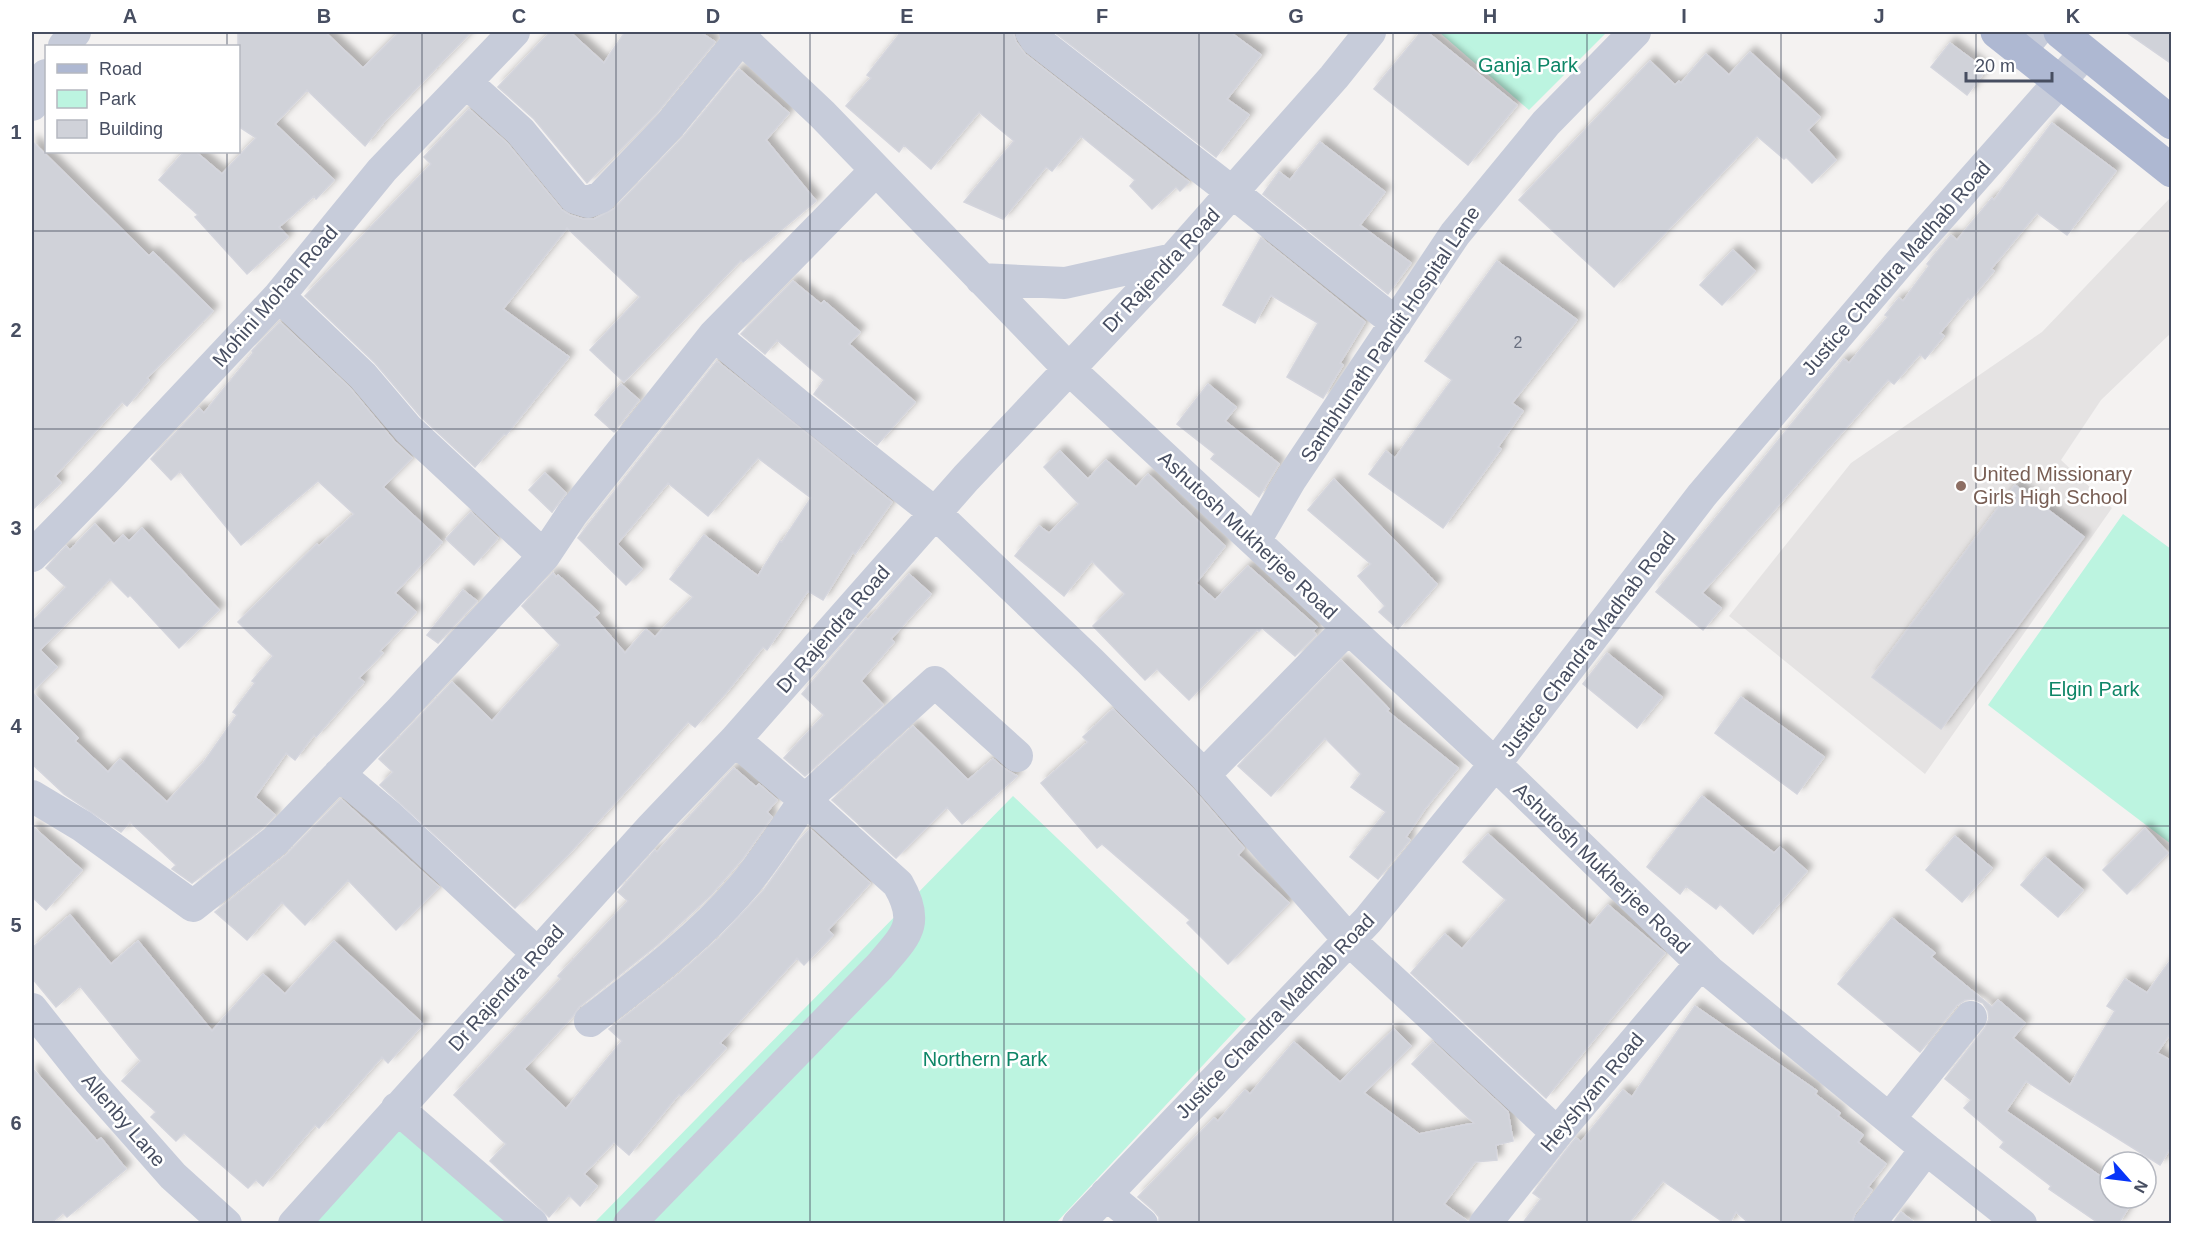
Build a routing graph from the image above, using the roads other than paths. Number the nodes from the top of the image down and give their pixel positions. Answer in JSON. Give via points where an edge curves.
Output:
{"nodes":[{"id":1,"x":75,"y":32,"type":"edge"},
{"id":2,"x":514,"y":32,"type":"edge"},
{"id":3,"x":1031,"y":32,"type":"edge"},
{"id":4,"x":1370,"y":32,"type":"edge"},
{"id":5,"x":1635,"y":32,"type":"edge"},
{"id":6,"x":2060,"y":32,"type":"edge"},
{"id":7,"x":738,"y":35,"type":"edge"},
{"id":8,"x":2018,"y":38,"type":"edge"},
{"id":9,"x":65,"y":45,"type":"edge"},
{"id":10,"x":2085,"y":53,"type":"junction"},
{"id":11,"x":466,"y":82,"type":"junction"},
{"id":12,"x":2058,"y":82,"type":"junction"},
{"id":13,"x":2172,"y":123,"type":"edge"},
{"id":14,"x":876,"y":170,"type":"junction"},
{"id":15,"x":2172,"y":171,"type":"edge"},
{"id":16,"x":1232,"y":192,"type":"junction"},
{"id":17,"x":1173,"y":259,"type":"junction"},
{"id":18,"x":981,"y":279,"type":"junction"},
{"id":19,"x":279,"y":296,"type":"junction"},
{"id":20,"x":1396,"y":323,"type":"junction"},
{"id":21,"x":714,"y":334,"type":"junction"},
{"id":22,"x":1069,"y":369,"type":"junction"},
{"id":23,"x":935,"y":513,"type":"junction"},
{"id":24,"x":1255,"y":541,"type":"junction"},
{"id":25,"x":32,"y":556,"type":"edge"},
{"id":26,"x":544,"y":556,"type":"junction"},
{"id":27,"x":1348,"y":628,"type":"junction"},
{"id":28,"x":735,"y":740,"type":"junction"},
{"id":29,"x":1017,"y":756,"type":"dead end"},
{"id":30,"x":1495,"y":765,"type":"junction"},
{"id":31,"x":339,"y":774,"type":"junction"},
{"id":32,"x":1204,"y":775,"type":"junction"},
{"id":33,"x":32,"y":795,"type":"edge"},
{"id":34,"x":805,"y":800,"type":"junction"},
{"id":35,"x":1347,"y":939,"type":"junction"},
{"id":36,"x":538,"y":954,"type":"junction"},
{"id":37,"x":1701,"y":963,"type":"junction"},
{"id":38,"x":32,"y":1009,"type":"edge"},
{"id":39,"x":1971,"y":1017,"type":"dead end"},
{"id":40,"x":590,"y":1021,"type":"dead end"},
{"id":41,"x":397,"y":1108,"type":"junction"},
{"id":42,"x":1890,"y":1118,"type":"junction"},
{"id":43,"x":1557,"y":1133,"type":"junction"},
{"id":44,"x":1926,"y":1149,"type":"junction"},
{"id":45,"x":1106,"y":1194,"type":"junction"},
{"id":46,"x":226,"y":1224,"type":"edge"},
{"id":47,"x":294,"y":1224,"type":"edge"},
{"id":48,"x":532,"y":1224,"type":"edge"},
{"id":49,"x":629,"y":1224,"type":"edge"},
{"id":50,"x":1078,"y":1224,"type":"edge"},
{"id":51,"x":1142,"y":1224,"type":"edge"},
{"id":52,"x":1485,"y":1224,"type":"edge"},
{"id":53,"x":1869,"y":1224,"type":"edge"},
{"id":54,"x":2021,"y":1224,"type":"edge"}],
"edges":[{"from":1,"to":9,"type":"street"},
{"from":2,"to":11,"type":"street","name":"Mohini Mohan Road"},
{"from":3,"to":16,"type":"street","via":[[1036,40]]},
{"from":4,"to":16,"type":"street","name":"Dr Rajendra Road"},
{"from":5,"to":20,"type":"street","name":"Sambhunath Pandit Hospital Lane","via":[[1546,123],[1508,169],[1455,234]]},
{"from":6,"to":10,"type":"main road"},
{"from":7,"to":11,"type":"street","via":[[670,125],[601,197],[588,202],[575,198],[520,131]]},
{"from":7,"to":14,"type":"street","name":"Ashutosh Mukherjee Road"},
{"from":8,"to":12,"type":"main road"},
{"from":10,"to":12,"type":"street","name":"Justice Chandra Madhab Road"},
{"from":10,"to":13,"type":"main road"},
{"from":11,"to":19,"type":"street","name":"Mohini Mohan Road","via":[[382,170]]},
{"from":12,"to":15,"type":"main road"},
{"from":12,"to":30,"type":"street","name":"Justice Chandra Madhab Road","via":[[1702,495]]},
{"from":14,"to":18,"type":"street","name":"Ashutosh Mukherjee Road"},
{"from":14,"to":21,"type":"street"},
{"from":16,"to":17,"type":"street","name":"Dr Rajendra Road"},
{"from":16,"to":20,"type":"street"},
{"from":17,"to":18,"type":"street","via":[[1065,283]]},
{"from":17,"to":22,"type":"street","name":"Dr Rajendra Road"},
{"from":18,"to":22,"type":"street","name":"Ashutosh Mukherjee Road"},
{"from":19,"to":25,"type":"street","name":"Mohini Mohan Road"},
{"from":19,"to":26,"type":"street","via":[[363,376],[408,429]]},
{"from":20,"to":24,"type":"street","name":"Sambhunath Pandit Hospital Lane","via":[[1291,479]]},
{"from":21,"to":23,"type":"street"},
{"from":21,"to":26,"type":"street","via":[[572,514]]},
{"from":22,"to":23,"type":"street","name":"Dr Rajendra Road"},
{"from":22,"to":24,"type":"street","name":"Ashutosh Mukherjee Road"},
{"from":23,"to":28,"type":"street","name":"Dr Rajendra Road"},
{"from":23,"to":32,"type":"street"},
{"from":24,"to":27,"type":"street","name":"Ashutosh Mukherjee Road"},
{"from":26,"to":31,"type":"street"},
{"from":27,"to":30,"type":"street","name":"Ashutosh Mukherjee Road"},
{"from":27,"to":32,"type":"street"},
{"from":28,"to":34,"type":"street"},
{"from":28,"to":36,"type":"street","name":"Dr Rajendra Road"},
{"from":29,"to":34,"type":"street","via":[[935,682]]},
{"from":30,"to":35,"type":"street","name":"Justice Chandra Madhab Road","via":[[1368,920]]},
{"from":30,"to":37,"type":"street","name":"Ashutosh Mukherjee Road"},
{"from":31,"to":33,"type":"street","via":[[275,841],[193,906]]},
{"from":31,"to":36,"type":"street","via":[[390,816]]},
{"from":32,"to":35,"type":"street"},
{"from":34,"to":40,"type":"street","via":[[742,888],[658,968]]},
{"from":34,"to":49,"type":"street","via":[[898,884],[909,902],[905,937]]},
{"from":35,"to":43,"type":"street"},
{"from":35,"to":45,"type":"street","name":"Justice Chandra Madhab Road"},
{"from":36,"to":41,"type":"street","name":"Dr Rajendra Road"},
{"from":37,"to":42,"type":"street","name":"Ashutosh Mukherjee Road"},
{"from":37,"to":43,"type":"street","name":"Heyshyam Road"},
{"from":38,"to":46,"type":"street","name":"Allenby Lane","via":[[173,1176]]},
{"from":39,"to":42,"type":"street"},
{"from":41,"to":47,"type":"street","name":"Dr Rajendra Road"},
{"from":41,"to":48,"type":"street"},
{"from":42,"to":44,"type":"street","name":"Ashutosh Mukherjee Road"},
{"from":43,"to":52,"type":"street","name":"Heyshyam Road"},
{"from":44,"to":53,"type":"street"},
{"from":44,"to":54,"type":"street","name":"Ashutosh Mukherjee Road"},
{"from":45,"to":50,"type":"street","name":"Justice Chandra Madhab Road"},
{"from":45,"to":51,"type":"street"}]}
